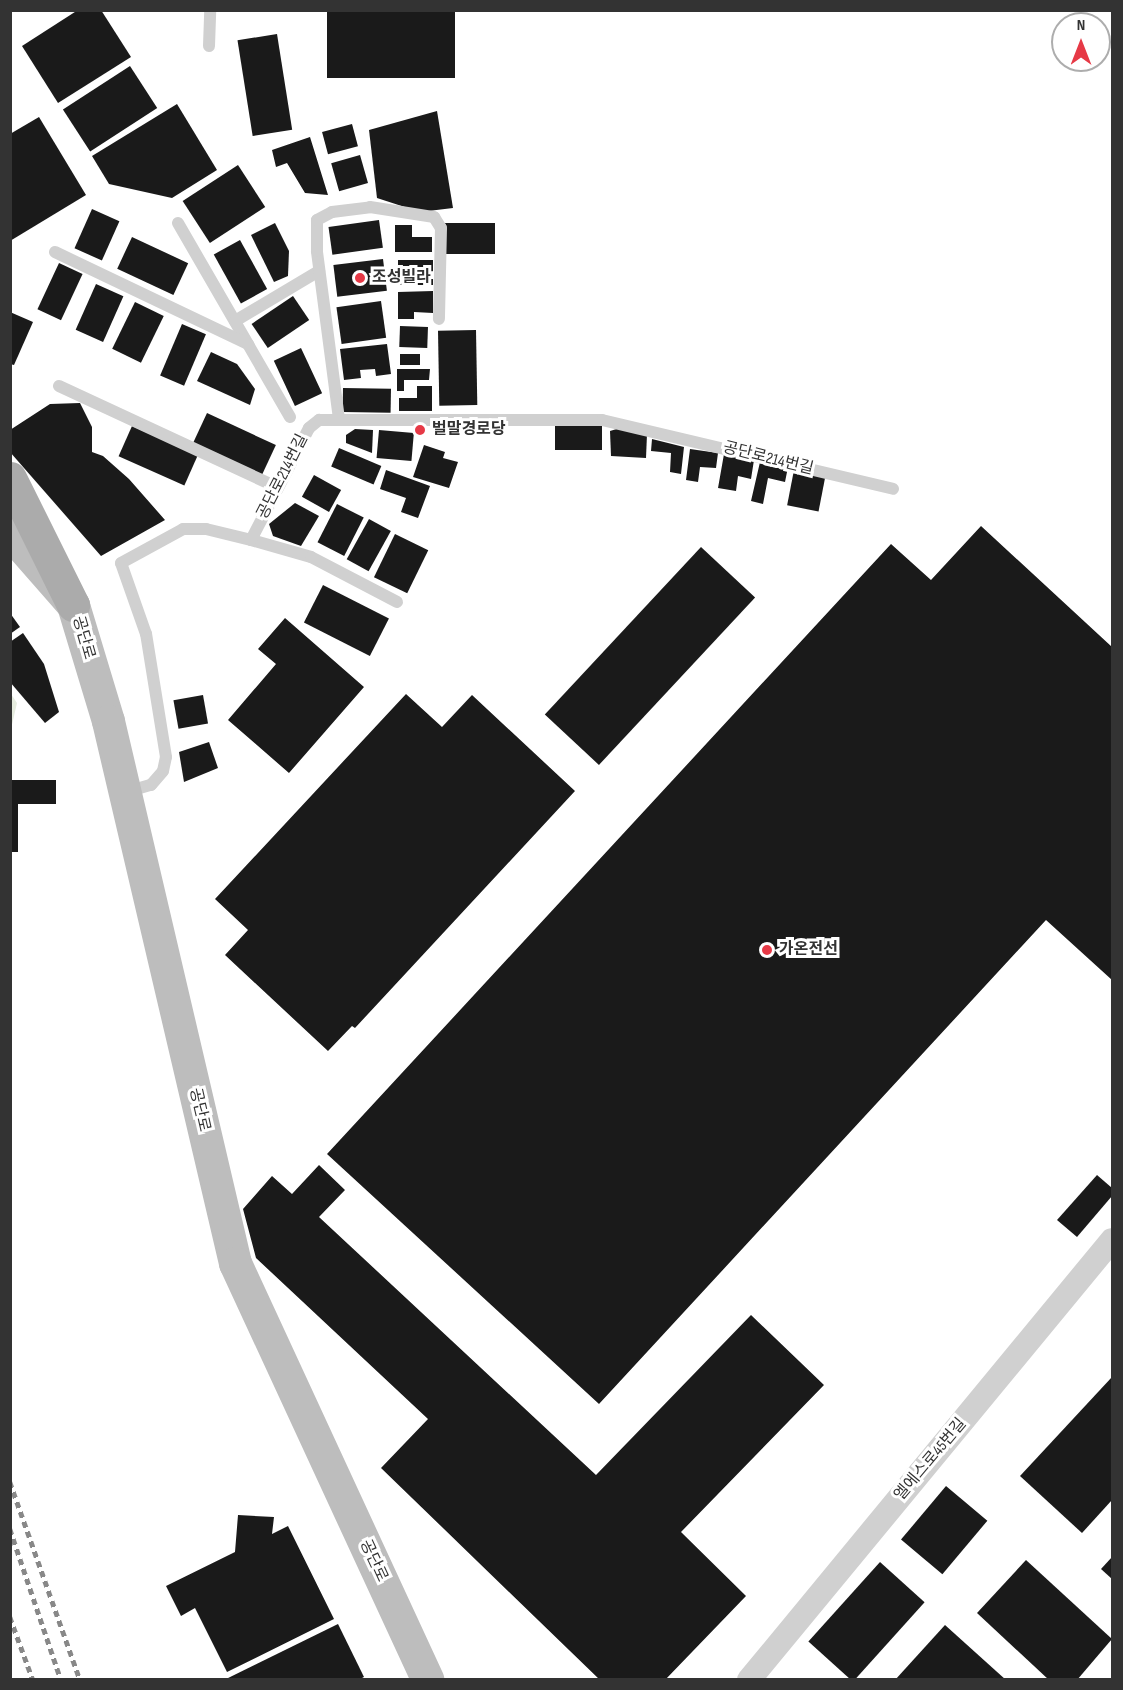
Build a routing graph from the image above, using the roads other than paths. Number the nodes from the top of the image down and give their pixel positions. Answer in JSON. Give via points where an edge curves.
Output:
{"nodes":[{"id":1,"x":210,"y":10,"type":"edge"},
{"id":2,"x":209,"y":46,"type":"dead end"},
{"id":3,"x":178,"y":223,"type":"dead end"},
{"id":4,"x":55,"y":252,"type":"dead end"},
{"id":5,"x":319,"y":271,"type":"junction"},
{"id":6,"x":439,"y":319,"type":"dead end"},
{"id":7,"x":235,"y":321,"type":"junction"},
{"id":8,"x":248,"y":344,"type":"junction"},
{"id":9,"x":59,"y":386,"type":"dead end"},
{"id":10,"x":290,"y":417,"type":"dead end"},
{"id":11,"x":339,"y":419,"type":"junction"},
{"id":12,"x":10,"y":478,"type":"edge"},
{"id":13,"x":277,"y":488,"type":"junction"},
{"id":14,"x":893,"y":489,"type":"dead end"},
{"id":15,"x":10,"y":533,"type":"edge"},
{"id":16,"x":251,"y":540,"type":"junction"},
{"id":17,"x":397,"y":602,"type":"dead end"},
{"id":18,"x":73,"y":605,"type":"junction"},
{"id":19,"x":125,"y":793,"type":"junction"},
{"id":20,"x":1113,"y":1240,"type":"edge"},
{"id":21,"x":428,"y":1680,"type":"edge"},
{"id":22,"x":749,"y":1680,"type":"edge"}],
"edges":[{"from":1,"to":2,"type":"lane"},
{"from":3,"to":7,"type":"lane"},
{"from":4,"to":8,"type":"lane"},
{"from":5,"to":6,"type":"lane","via":[[317,220],[332,212],[370,207],[434,217],[441,228]]},
{"from":5,"to":7,"type":"lane"},
{"from":5,"to":11,"type":"lane"},
{"from":7,"to":8,"type":"lane"},
{"from":8,"to":10,"type":"lane"},
{"from":9,"to":13,"type":"lane"},
{"from":11,"to":13,"type":"lane","name":"공단로214번길","via":[[319,420],[309,428]]},
{"from":11,"to":14,"type":"lane","name":"공단로214번길","via":[[602,420]]},
{"from":12,"to":18,"type":"main road"},
{"from":13,"to":16,"type":"lane","name":"공단로214번길"},
{"from":15,"to":18,"type":"street","name":"공단로"},
{"from":16,"to":17,"type":"lane","via":[[311,558]]},
{"from":16,"to":19,"type":"lane","name":"공단로214번길","via":[[206,530],[183,530],[121,563],[146,634],[166,757],[163,771],[151,785]]},
{"from":18,"to":19,"type":"street","name":"공단로"},
{"from":19,"to":21,"type":"street","name":"공단로","via":[[235,1263]]},
{"from":20,"to":22,"type":"street","name":"엘에스로45번길"}]}
